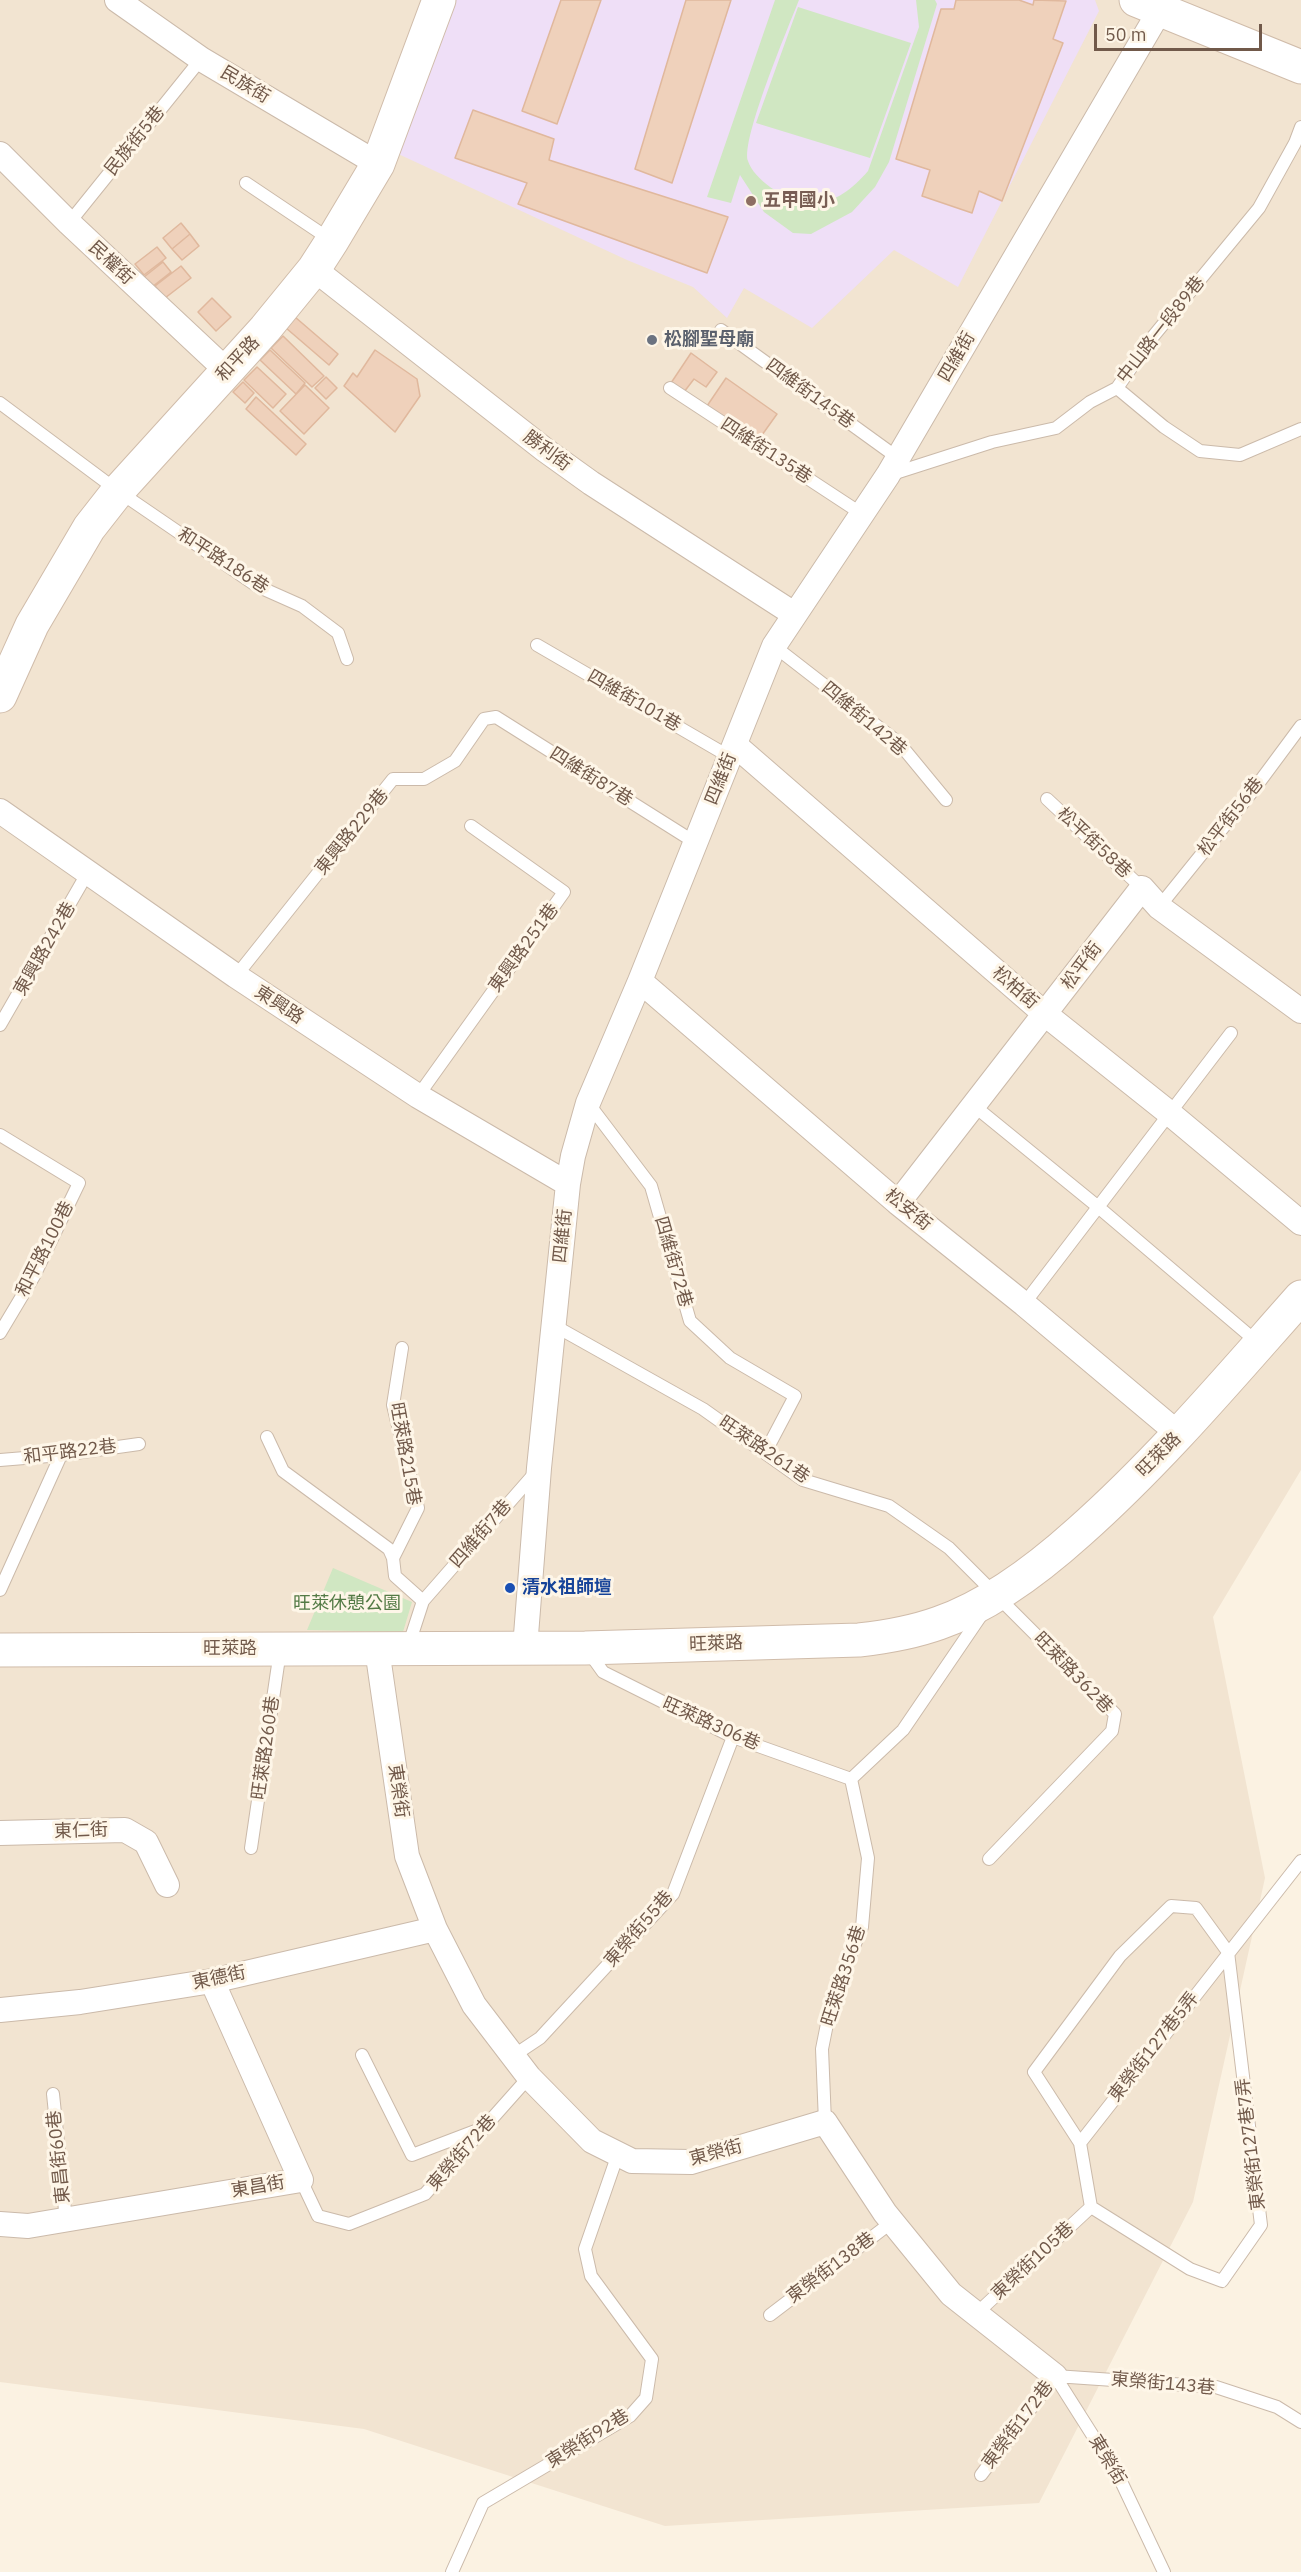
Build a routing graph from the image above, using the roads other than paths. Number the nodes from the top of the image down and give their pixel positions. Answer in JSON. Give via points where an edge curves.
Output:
{"nodes":[{"id":1,"x":117,"y":0,"type":"edge"},
{"id":2,"x":440,"y":0,"type":"edge"},
{"id":3,"x":1155,"y":3,"type":"edge"},
{"id":4,"x":201,"y":59,"type":"junction"},
{"id":5,"x":1301,"y":67,"type":"edge"},
{"id":6,"x":1301,"y":128,"type":"edge"},
{"id":7,"x":0,"y":154,"type":"edge"},
{"id":8,"x":378,"y":164,"type":"junction"},
{"id":9,"x":246,"y":183,"type":"dead end"},
{"id":10,"x":69,"y":223,"type":"junction"},
{"id":11,"x":332,"y":241,"type":"junction"},
{"id":12,"x":314,"y":269,"type":"junction"},
{"id":13,"x":721,"y":330,"type":"dead end"},
{"id":14,"x":226,"y":370,"type":"junction"},
{"id":15,"x":670,"y":388,"type":"dead end"},
{"id":16,"x":1118,"y":388,"type":"junction"},
{"id":17,"x":0,"y":403,"type":"edge"},
{"id":18,"x":1301,"y":429,"type":"edge"},
{"id":19,"x":893,"y":466,"type":"junction"},
{"id":20,"x":118,"y":491,"type":"junction"},
{"id":21,"x":862,"y":514,"type":"junction"},
{"id":22,"x":794,"y":614,"type":"junction"},
{"id":23,"x":537,"y":645,"type":"dead end"},
{"id":24,"x":774,"y":646,"type":"junction"},
{"id":25,"x":347,"y":658,"type":"dead end"},
{"id":26,"x":0,"y":696,"type":"edge"},
{"id":27,"x":484,"y":719,"type":"joint"},
{"id":28,"x":1301,"y":726,"type":"edge"},
{"id":29,"x":733,"y":751,"type":"junction"},
{"id":30,"x":1047,"y":798,"type":"dead end"},
{"id":31,"x":946,"y":800,"type":"dead end"},
{"id":32,"x":0,"y":811,"type":"edge"},
{"id":33,"x":471,"y":826,"type":"dead end"},
{"id":34,"x":696,"y":843,"type":"junction"},
{"id":35,"x":88,"y":872,"type":"junction"},
{"id":36,"x":1142,"y":888,"type":"junction"},
{"id":37,"x":1159,"y":907,"type":"junction"},
{"id":38,"x":236,"y":976,"type":"junction"},
{"id":39,"x":640,"y":981,"type":"junction"},
{"id":40,"x":1301,"y":1011,"type":"edge"},
{"id":41,"x":1046,"y":1014,"type":"junction"},
{"id":42,"x":0,"y":1025,"type":"edge"},
{"id":43,"x":1231,"y":1033,"type":"dead end"},
{"id":44,"x":418,"y":1096,"type":"junction"},
{"id":45,"x":588,"y":1103,"type":"junction"},
{"id":46,"x":972,"y":1105,"type":"junction"},
{"id":47,"x":1168,"y":1112,"type":"junction"},
{"id":48,"x":0,"y":1135,"type":"edge"},
{"id":49,"x":568,"y":1184,"type":"junction"},
{"id":50,"x":897,"y":1203,"type":"junction"},
{"id":51,"x":1097,"y":1206,"type":"junction"},
{"id":52,"x":1301,"y":1223,"type":"edge"},
{"id":53,"x":1301,"y":1297,"type":"edge"},
{"id":54,"x":1024,"y":1304,"type":"junction"},
{"id":55,"x":555,"y":1326,"type":"junction"},
{"id":56,"x":0,"y":1333,"type":"edge"},
{"id":57,"x":1259,"y":1344,"type":"junction"},
{"id":58,"x":402,"y":1348,"type":"dead end"},
{"id":59,"x":1180,"y":1435,"type":"junction"},
{"id":60,"x":267,"y":1437,"type":"dead end"},
{"id":61,"x":139,"y":1444,"type":"dead end"},
{"id":62,"x":765,"y":1453,"type":"junction"},
{"id":63,"x":60,"y":1455,"type":"junction"},
{"id":64,"x":0,"y":1460,"type":"edge"},
{"id":65,"x":539,"y":1468,"type":"junction"},
{"id":66,"x":393,"y":1558,"type":"junction"},
{"id":67,"x":0,"y":1590,"type":"edge"},
{"id":68,"x":997,"y":1594,"type":"junction"},
{"id":69,"x":423,"y":1601,"type":"junction"},
{"id":70,"x":525,"y":1648,"type":"junction"},
{"id":71,"x":585,"y":1648,"type":"junction"},
{"id":72,"x":280,"y":1649,"type":"junction"},
{"id":73,"x":392,"y":1649,"type":"junction"},
{"id":74,"x":0,"y":1650,"type":"edge"},
{"id":75,"x":733,"y":1737,"type":"junction"},
{"id":76,"x":851,"y":1779,"type":"junction"},
{"id":77,"x":0,"y":1833,"type":"edge"},
{"id":78,"x":251,"y":1848,"type":"dead end"},
{"id":79,"x":989,"y":1859,"type":"dead end"},
{"id":80,"x":1301,"y":1861,"type":"edge"},
{"id":81,"x":168,"y":1885,"type":"dead end"},
{"id":82,"x":435,"y":1929,"type":"junction"},
{"id":83,"x":1228,"y":1952,"type":"junction"},
{"id":84,"x":212,"y":1981,"type":"junction"},
{"id":85,"x":0,"y":2010,"type":"edge"},
{"id":86,"x":362,"y":2055,"type":"dead end"},
{"id":87,"x":513,"y":2056,"type":"junction"},
{"id":88,"x":529,"y":2077,"type":"junction"},
{"id":89,"x":53,"y":2094,"type":"dead end"},
{"id":90,"x":825,"y":2122,"type":"junction"},
{"id":91,"x":484,"y":2128,"type":"junction"},
{"id":92,"x":1080,"y":2143,"type":"junction"},
{"id":93,"x":618,"y":2154,"type":"junction"},
{"id":94,"x":301,"y":2180,"type":"junction"},
{"id":95,"x":1091,"y":2207,"type":"junction"},
{"id":96,"x":66,"y":2220,"type":"junction"},
{"id":97,"x":892,"y":2222,"type":"junction"},
{"id":98,"x":0,"y":2224,"type":"edge"},
{"id":99,"x":976,"y":2314,"type":"junction"},
{"id":100,"x":770,"y":2315,"type":"dead end"},
{"id":101,"x":1054,"y":2376,"type":"junction"},
{"id":102,"x":1301,"y":2422,"type":"edge"},
{"id":103,"x":981,"y":2475,"type":"dead end"},
{"id":104,"x":452,"y":2572,"type":"edge"},
{"id":105,"x":1164,"y":2572,"type":"edge"}],
"edges":[{"from":1,"to":4,"type":"street","name":"民族街"},
{"from":2,"to":8,"type":"street","name":"和平路"},
{"from":3,"to":5,"type":"street"},
{"from":3,"to":19,"type":"street","name":"四維街"},
{"from":4,"to":8,"type":"street","name":"民族街"},
{"from":4,"to":10,"type":"lane","name":"民族街5巷"},
{"from":6,"to":16,"type":"lane","name":"中山路一段89巷","via":[[1259,208],[1151,339]]},
{"from":7,"to":10,"type":"street","name":"民權街"},
{"from":8,"to":11,"type":"street","name":"和平路"},
{"from":9,"to":11,"type":"lane"},
{"from":10,"to":14,"type":"street","name":"民權街"},
{"from":11,"to":12,"type":"street","name":"和平路"},
{"from":12,"to":14,"type":"street","name":"和平路"},
{"from":12,"to":22,"type":"street","name":"勝利街","via":[[545,450]]},
{"from":13,"to":19,"type":"lane","name":"四維街145巷"},
{"from":14,"to":20,"type":"street","name":"和平路"},
{"from":15,"to":21,"type":"lane","name":"四維街135巷"},
{"from":16,"to":18,"type":"lane","via":[[1200,451],[1240,455]]},
{"from":16,"to":19,"type":"lane","name":"中山路一段89巷","via":[[1090,402],[1056,428]]},
{"from":17,"to":20,"type":"lane","name":"和平路186巷"},
{"from":19,"to":21,"type":"street","name":"四維街"},
{"from":20,"to":25,"type":"lane","name":"和平路186巷","via":[[257,586],[302,606],[338,633]]},
{"from":20,"to":26,"type":"street","name":"和平路","via":[[89,528],[32,625]]},
{"from":21,"to":22,"type":"street","name":"四維街"},
{"from":22,"to":24,"type":"street","name":"四維街"},
{"from":23,"to":29,"type":"lane","name":"四維街101巷"},
{"from":24,"to":29,"type":"street","name":"四維街"},
{"from":24,"to":31,"type":"lane","name":"四維街142巷","via":[[899,743]]},
{"from":27,"to":34,"type":"lane","name":"四維街87巷","via":[[496,717]]},
{"from":27,"to":38,"type":"lane","name":"東興路229巷","via":[[455,761],[424,779],[393,779]]},
{"from":28,"to":37,"type":"lane","name":"松平街56巷"},
{"from":29,"to":34,"type":"street","name":"四維街"},
{"from":29,"to":41,"type":"street","name":"松柏街"},
{"from":30,"to":36,"type":"lane","name":"松平街58巷"},
{"from":32,"to":35,"type":"street","name":"東興路"},
{"from":33,"to":44,"type":"lane","name":"東興路251巷","via":[[564,892]]},
{"from":34,"to":39,"type":"street","name":"四維街"},
{"from":35,"to":38,"type":"street","name":"東興路"},
{"from":35,"to":42,"type":"lane","name":"東興路242巷"},
{"from":36,"to":37,"type":"street"},
{"from":36,"to":41,"type":"street","name":"松平街"},
{"from":37,"to":40,"type":"street"},
{"from":38,"to":44,"type":"street","name":"東興路"},
{"from":39,"to":45,"type":"street","name":"四維街"},
{"from":39,"to":50,"type":"street","name":"松安街"},
{"from":41,"to":46,"type":"street","name":"松平街"},
{"from":41,"to":47,"type":"street","name":"松柏街"},
{"from":43,"to":47,"type":"lane"},
{"from":44,"to":49,"type":"street","name":"東興路"},
{"from":45,"to":49,"type":"street","name":"四維街"},
{"from":45,"to":62,"type":"lane","name":"四維街72巷","via":[[651,1186],[690,1321],[730,1358],[795,1396]]},
{"from":46,"to":50,"type":"street","name":"松平街"},
{"from":46,"to":51,"type":"lane"},
{"from":47,"to":51,"type":"lane"},
{"from":47,"to":52,"type":"street","name":"松柏街"},
{"from":48,"to":56,"type":"lane","name":"和平路100巷","via":[[79,1183],[34,1276]]},
{"from":49,"to":55,"type":"street","name":"四維街"},
{"from":50,"to":54,"type":"street","name":"松安街"},
{"from":51,"to":54,"type":"lane"},
{"from":51,"to":57,"type":"lane"},
{"from":53,"to":57,"type":"street","name":"旺萊路"},
{"from":54,"to":59,"type":"street","name":"松安街"},
{"from":55,"to":62,"type":"lane","name":"旺萊路261巷","via":[[703,1409]]},
{"from":55,"to":65,"type":"street","name":"四維街"},
{"from":57,"to":59,"type":"street","name":"旺萊路"},
{"from":58,"to":66,"type":"lane","name":"旺萊路215巷","via":[[393,1405],[418,1508]]},
{"from":59,"to":68,"type":"street","name":"旺萊路","via":[[1054,1555]]},
{"from":60,"to":66,"type":"lane","via":[[283,1471],[389,1549]]},
{"from":61,"to":63,"type":"lane","name":"和平路22巷"},
{"from":62,"to":68,"type":"lane","name":"旺萊路261巷","via":[[803,1480],[889,1506],[949,1548]]},
{"from":63,"to":64,"type":"lane","name":"和平路22巷"},
{"from":63,"to":67,"type":"lane"},
{"from":65,"to":69,"type":"lane","name":"四維街7巷"},
{"from":65,"to":70,"type":"street","name":"四維街"},
{"from":66,"to":69,"type":"lane","via":[[395,1576]]},
{"from":68,"to":71,"type":"street","name":"旺萊路","via":[[940,1623],[859,1640]]},
{"from":68,"to":76,"type":"lane","via":[[903,1730]]},
{"from":68,"to":79,"type":"lane","name":"旺萊路362巷","via":[[1115,1714],[1112,1731]]},
{"from":69,"to":73,"type":"lane"},
{"from":70,"to":71,"type":"street","name":"旺萊路"},
{"from":70,"to":73,"type":"street","name":"旺萊路"},
{"from":71,"to":75,"type":"lane","name":"旺萊路306巷","via":[[603,1672]]},
{"from":72,"to":73,"type":"street","name":"旺萊路"},
{"from":72,"to":74,"type":"street","name":"旺萊路"},
{"from":72,"to":78,"type":"lane","name":"旺萊路260巷"},
{"from":73,"to":82,"type":"street","name":"東榮街","via":[[406,1856]]},
{"from":75,"to":76,"type":"lane","name":"旺萊路306巷"},
{"from":75,"to":87,"type":"lane","name":"東榮街55巷","via":[[673,1894],[540,2038]]},
{"from":76,"to":90,"type":"lane","name":"旺萊路356巷","via":[[868,1858],[862,1927],[832,2000],[822,2049]]},
{"from":77,"to":81,"type":"street","name":"東仁街","via":[[125,1830],[146,1842]]},
{"from":80,"to":83,"type":"lane","name":"東榮街127巷5弄"},
{"from":82,"to":84,"type":"street","name":"東德街"},
{"from":82,"to":87,"type":"street","name":"東榮街","via":[[474,2005]]},
{"from":83,"to":92,"type":"lane","name":"東榮街127巷5弄"},
{"from":83,"to":92,"type":"lane","via":[[1196,1908],[1171,1906],[1120,1956],[1034,2072]]},
{"from":83,"to":95,"type":"lane","name":"東榮街127巷7弄","via":[[1261,2224],[1222,2282],[1190,2269]]},
{"from":84,"to":85,"type":"street","name":"東德街"},
{"from":84,"to":94,"type":"street","name":"東昌街"},
{"from":86,"to":91,"type":"lane","via":[[412,2155]]},
{"from":87,"to":88,"type":"street","name":"東榮街"},
{"from":88,"to":91,"type":"lane","name":"東榮街72巷"},
{"from":88,"to":93,"type":"street","name":"東榮街","via":[[592,2141]]},
{"from":89,"to":96,"type":"lane","name":"東昌街60巷"},
{"from":90,"to":93,"type":"street","name":"東榮街","via":[[691,2162],[632,2162]]},
{"from":90,"to":97,"type":"street","name":"東榮街"},
{"from":91,"to":94,"type":"lane","name":"東榮街72巷","via":[[425,2194],[349,2224],[318,2216]]},
{"from":92,"to":95,"type":"lane"},
{"from":93,"to":104,"type":"lane","name":"東榮街92巷","via":[[585,2249],[591,2276],[652,2358],[646,2398],[630,2416],[483,2503]]},
{"from":94,"to":96,"type":"street","name":"東昌街"},
{"from":95,"to":99,"type":"lane","name":"東榮街105巷"},
{"from":96,"to":98,"type":"street","name":"東昌街","via":[[28,2226]]},
{"from":97,"to":99,"type":"street","name":"東榮街","via":[[951,2294]]},
{"from":97,"to":100,"type":"lane","name":"東榮街138巷"},
{"from":99,"to":101,"type":"street","name":"東榮街"},
{"from":101,"to":102,"type":"lane","name":"東榮街143巷","via":[[1216,2386],[1277,2407]]},
{"from":101,"to":103,"type":"lane","name":"東榮街172巷"},
{"from":101,"to":105,"type":"lane","name":"東榮街","via":[[1119,2477]]}]}
